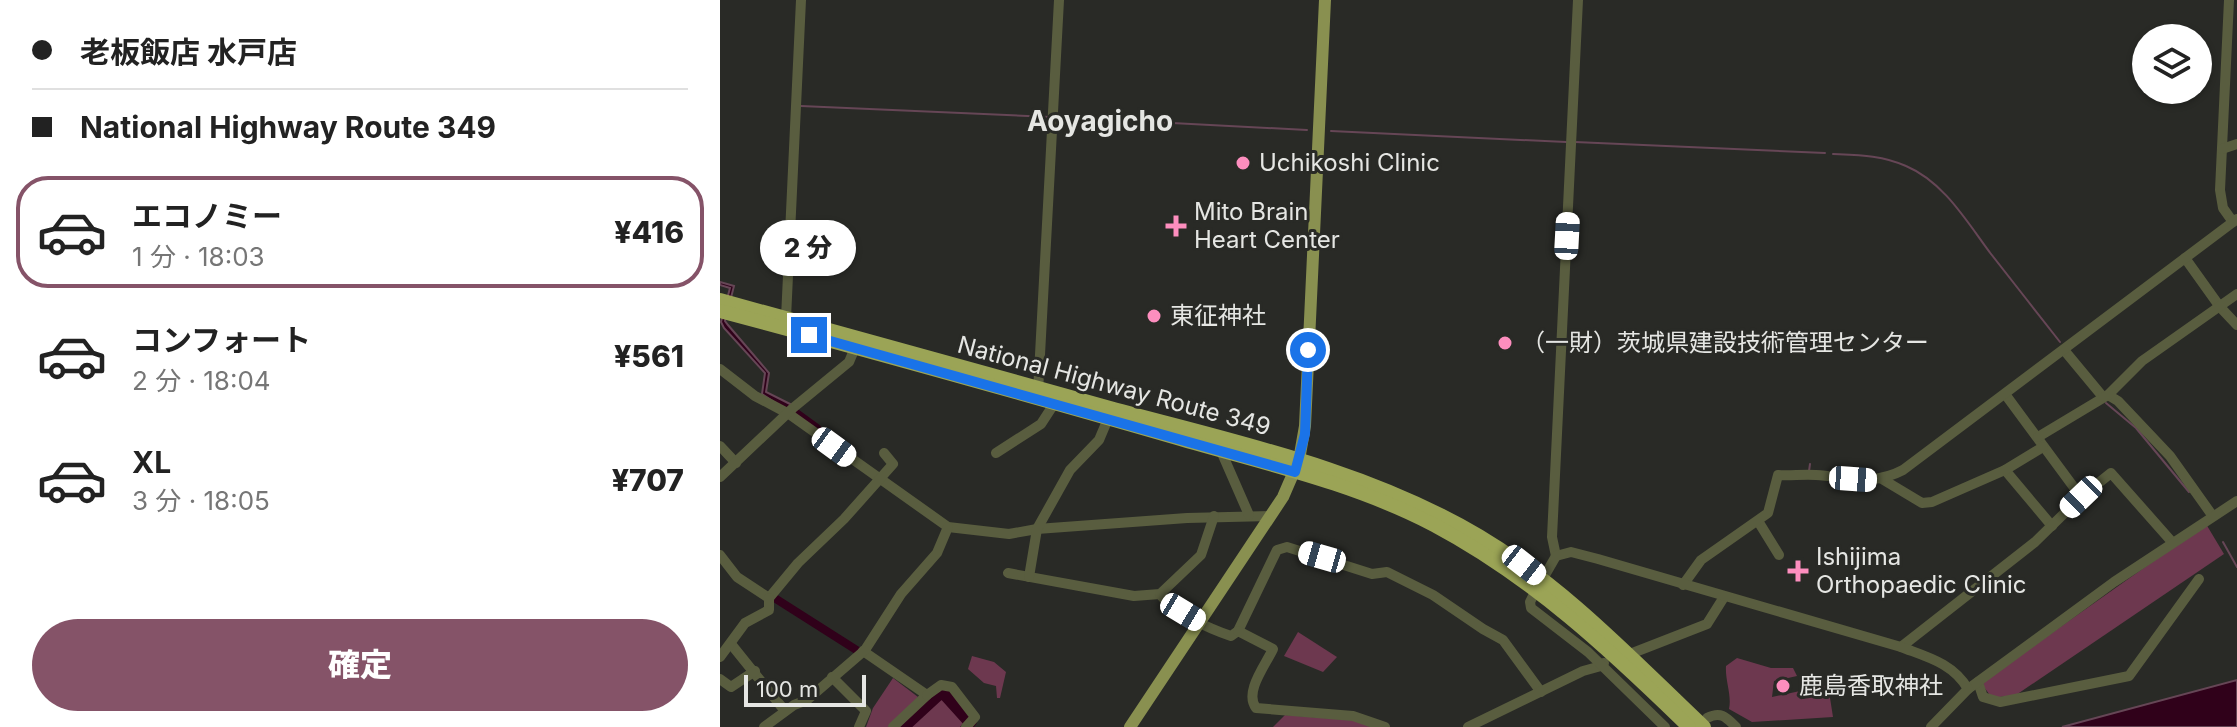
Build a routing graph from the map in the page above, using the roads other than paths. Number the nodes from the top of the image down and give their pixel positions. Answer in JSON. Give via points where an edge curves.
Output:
{"nodes":[{"id":1,"x":801,"y":0,"type":"edge"},
{"id":2,"x":1059,"y":0,"type":"edge"},
{"id":3,"x":1325,"y":0,"type":"edge"},
{"id":4,"x":1578,"y":0,"type":"edge"},
{"id":5,"x":2229,"y":0,"type":"edge"},
{"id":6,"x":2237,"y":144,"type":"edge"},
{"id":7,"x":2222,"y":149,"type":"junction"},
{"id":8,"x":2235,"y":221,"type":"edge"},
{"id":9,"x":2185,"y":258,"type":"junction"},
{"id":10,"x":2237,"y":294,"type":"edge"},
{"id":11,"x":720,"y":300,"type":"edge"},
{"id":12,"x":2220,"y":307,"type":"junction"},
{"id":13,"x":720,"y":311,"type":"edge"},
{"id":14,"x":786,"y":318,"type":"junction"},
{"id":15,"x":2237,"y":325,"type":"edge"},
{"id":16,"x":856,"y":344,"type":"junction"},
{"id":17,"x":2064,"y":350,"type":"junction"},
{"id":18,"x":720,"y":369,"type":"edge"},
{"id":19,"x":1038,"y":393,"type":"junction"},
{"id":20,"x":2005,"y":394,"type":"junction"},
{"id":21,"x":2106,"y":396,"type":"junction"},
{"id":22,"x":1054,"y":404,"type":"junction"},
{"id":23,"x":1110,"y":413,"type":"junction"},
{"id":24,"x":789,"y":414,"type":"junction"},
{"id":25,"x":2041,"y":442,"type":"junction"},
{"id":26,"x":720,"y":446,"type":"edge"},
{"id":27,"x":1221,"y":451,"type":"junction"},
{"id":28,"x":884,"y":453,"type":"dead end"},
{"id":29,"x":996,"y":453,"type":"dead end"},
{"id":30,"x":736,"y":463,"type":"junction"},
{"id":31,"x":1297,"y":466,"type":"junction"},
{"id":32,"x":2005,"y":470,"type":"junction"},
{"id":33,"x":882,"y":476,"type":"junction"},
{"id":34,"x":720,"y":477,"type":"edge"},
{"id":35,"x":1882,"y":479,"type":"junction"},
{"id":36,"x":2081,"y":497,"type":"junction"},
{"id":37,"x":2237,"y":501,"type":"edge"},
{"id":38,"x":1249,"y":515,"type":"junction"},
{"id":39,"x":2212,"y":515,"type":"junction"},
{"id":40,"x":1214,"y":516,"type":"junction"},
{"id":41,"x":1271,"y":516,"type":"junction"},
{"id":42,"x":1758,"y":521,"type":"junction"},
{"id":43,"x":2052,"y":526,"type":"junction"},
{"id":44,"x":948,"y":527,"type":"junction"},
{"id":45,"x":1037,"y":529,"type":"junction"},
{"id":46,"x":2172,"y":542,"type":"junction"},
{"id":47,"x":720,"y":555,"type":"edge"},
{"id":48,"x":1779,"y":555,"type":"dead end"},
{"id":49,"x":1556,"y":556,"type":"junction"},
{"id":50,"x":1008,"y":573,"type":"dead end"},
{"id":51,"x":1029,"y":577,"type":"junction"},
{"id":52,"x":2199,"y":579,"type":"dead end"},
{"id":53,"x":1539,"y":584,"type":"junction"},
{"id":54,"x":1683,"y":585,"type":"junction"},
{"id":55,"x":1160,"y":594,"type":"junction"},
{"id":56,"x":1724,"y":597,"type":"junction"},
{"id":57,"x":769,"y":598,"type":"junction"},
{"id":58,"x":1200,"y":622,"type":"junction"},
{"id":59,"x":1238,"y":631,"type":"junction"},
{"id":60,"x":731,"y":644,"type":"junction"},
{"id":61,"x":1901,"y":647,"type":"junction"},
{"id":62,"x":863,"y":651,"type":"junction"},
{"id":63,"x":1612,"y":651,"type":"junction"},
{"id":64,"x":1630,"y":654,"type":"junction"},
{"id":65,"x":720,"y":657,"type":"edge"},
{"id":66,"x":1601,"y":666,"type":"junction"},
{"id":67,"x":755,"y":671,"type":"junction"},
{"id":68,"x":832,"y":677,"type":"junction"},
{"id":69,"x":720,"y":679,"type":"edge"},
{"id":70,"x":1973,"y":685,"type":"junction"},
{"id":71,"x":1541,"y":692,"type":"junction"},
{"id":72,"x":927,"y":695,"type":"junction"},
{"id":73,"x":785,"y":711,"type":"junction"},
{"id":74,"x":1705,"y":723,"type":"edge"},
{"id":75,"x":764,"y":727,"type":"edge"},
{"id":76,"x":859,"y":727,"type":"edge"},
{"id":77,"x":893,"y":727,"type":"edge"},
{"id":78,"x":966,"y":727,"type":"edge"},
{"id":79,"x":1130,"y":727,"type":"edge"},
{"id":80,"x":1385,"y":727,"type":"edge"},
{"id":81,"x":1468,"y":727,"type":"edge"},
{"id":82,"x":1665,"y":727,"type":"edge"},
{"id":83,"x":1689,"y":727,"type":"edge"},
{"id":84,"x":1736,"y":727,"type":"edge"},
{"id":85,"x":1931,"y":727,"type":"edge"}],
"edges":[{"from":1,"to":14,"type":"street"},
{"from":2,"to":19,"type":"street"},
{"from":3,"to":31,"type":"main road","via":[[1305,426]]},
{"from":4,"to":49,"type":"street","via":[[1552,537]]},
{"from":5,"to":7,"type":"street"},
{"from":6,"to":7,"type":"street"},
{"from":7,"to":8,"type":"street","via":[[2221,200]]},
{"from":8,"to":9,"type":"street"},
{"from":9,"to":12,"type":"street"},
{"from":9,"to":17,"type":"street"},
{"from":10,"to":12,"type":"street"},
{"from":11,"to":14,"type":"highway","name":"National Highway Route 349"},
{"from":12,"to":15,"type":"street"},
{"from":12,"to":21,"type":"street","via":[[2142,361]]},
{"from":13,"to":16,"type":"highway","name":"National Highway Route 349"},
{"from":14,"to":16,"type":"highway","name":"National Highway Route 349"},
{"from":16,"to":19,"type":"highway","name":"National Highway Route 349"},
{"from":16,"to":24,"type":"street","via":[[849,362]]},
{"from":17,"to":20,"type":"street"},
{"from":17,"to":21,"type":"street"},
{"from":18,"to":24,"type":"street"},
{"from":19,"to":22,"type":"highway","name":"National Highway Route 349"},
{"from":19,"to":23,"type":"highway","name":"National Highway Route 349"},
{"from":20,"to":25,"type":"street"},
{"from":20,"to":35,"type":"street","via":[[1903,470]]},
{"from":21,"to":25,"type":"street"},
{"from":21,"to":39,"type":"street","via":[[2118,401],[2170,456]]},
{"from":22,"to":23,"type":"highway","name":"National Highway Route 349"},
{"from":22,"to":29,"type":"street","via":[[1041,424]]},
{"from":23,"to":27,"type":"highway","name":"National Highway Route 349"},
{"from":23,"to":31,"type":"highway","name":"National Highway Route 349"},
{"from":23,"to":45,"type":"street","via":[[1099,440],[1070,470]]},
{"from":24,"to":30,"type":"street"},
{"from":24,"to":33,"type":"street"},
{"from":25,"to":32,"type":"street"},
{"from":25,"to":36,"type":"street"},
{"from":26,"to":30,"type":"street"},
{"from":27,"to":31,"type":"highway","name":"National Highway Route 349"},
{"from":27,"to":38,"type":"street"},
{"from":28,"to":33,"type":"street","via":[[893,464]]},
{"from":30,"to":34,"type":"street"},
{"from":31,"to":41,"type":"main road"},
{"from":31,"to":53,"type":"highway","name":"National Highway Route 349","via":[[1431,524]]},
{"from":32,"to":35,"type":"street","via":[[1922,503]]},
{"from":32,"to":43,"type":"street"},
{"from":33,"to":44,"type":"street"},
{"from":33,"to":57,"type":"street"},
{"from":35,"to":42,"type":"street","via":[[1778,475],[1768,513]]},
{"from":36,"to":43,"type":"street"},
{"from":36,"to":46,"type":"street","via":[[2111,473]]},
{"from":37,"to":39,"type":"street"},
{"from":38,"to":40,"type":"street"},
{"from":38,"to":41,"type":"street"},
{"from":39,"to":46,"type":"street"},
{"from":40,"to":45,"type":"street"},
{"from":40,"to":55,"type":"street","via":[[1201,555]]},
{"from":41,"to":58,"type":"main road"},
{"from":42,"to":48,"type":"street"},
{"from":42,"to":54,"type":"street","via":[[1701,560]]},
{"from":43,"to":61,"type":"street"},
{"from":44,"to":45,"type":"street","via":[[1009,534]]},
{"from":44,"to":62,"type":"street","via":[[937,553],[901,594]]},
{"from":45,"to":51,"type":"street"},
{"from":46,"to":70,"type":"street"},
{"from":47,"to":57,"type":"street","via":[[737,577]]},
{"from":49,"to":53,"type":"street"},
{"from":49,"to":54,"type":"street","via":[[1581,554]]},
{"from":50,"to":51,"type":"street"},
{"from":51,"to":55,"type":"street","via":[[1134,596]]},
{"from":52,"to":70,"type":"street","via":[[2129,676],[2000,702],[1983,697]]},
{"from":53,"to":63,"type":"highway","name":"National Highway Route 349"},
{"from":53,"to":64,"type":"highway","name":"National Highway Route 349"},
{"from":53,"to":66,"type":"street","via":[[1530,602],[1535,613]]},
{"from":54,"to":56,"type":"street"},
{"from":55,"to":58,"type":"street"},
{"from":56,"to":61,"type":"street"},
{"from":56,"to":64,"type":"street","via":[[1707,624]]},
{"from":57,"to":60,"type":"street","via":[[769,610],[745,623]]},
{"from":58,"to":59,"type":"street","via":[[1231,636]]},
{"from":58,"to":79,"type":"main road"},
{"from":59,"to":71,"type":"street","via":[[1277,550],[1287,547],[1372,574],[1387,572],[1433,595],[1503,640]]},
{"from":59,"to":80,"type":"street","via":[[1273,649],[1252,693],[1256,708],[1353,716]]},
{"from":60,"to":65,"type":"street"},
{"from":60,"to":67,"type":"street"},
{"from":61,"to":70,"type":"street","via":[[1953,669]]},
{"from":62,"to":68,"type":"street"},
{"from":62,"to":72,"type":"street"},
{"from":63,"to":66,"type":"street"},
{"from":63,"to":83,"type":"highway","name":"National Highway Route 349"},
{"from":64,"to":74,"type":"highway","name":"National Highway Route 349"},
{"from":66,"to":71,"type":"street"},
{"from":66,"to":82,"type":"street"},
{"from":67,"to":69,"type":"street","via":[[731,687]]},
{"from":67,"to":73,"type":"street"},
{"from":68,"to":73,"type":"street"},
{"from":68,"to":76,"type":"street","via":[[866,711]]},
{"from":70,"to":85,"type":"street"},
{"from":71,"to":81,"type":"street"},
{"from":72,"to":77,"type":"street"},
{"from":72,"to":78,"type":"street","via":[[941,685],[952,687],[975,717]]},
{"from":73,"to":75,"type":"street"},
{"from":74,"to":84,"type":"street","via":[[1715,714],[1725,715]]}]}
